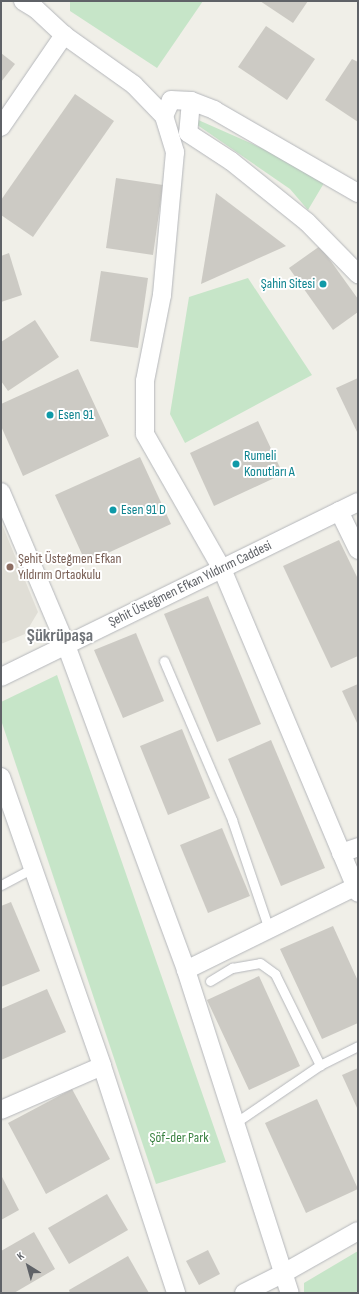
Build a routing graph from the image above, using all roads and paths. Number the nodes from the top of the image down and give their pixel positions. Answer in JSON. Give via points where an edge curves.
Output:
{"nodes":[{"id":1,"x":33,"y":4,"type":"edge"},
{"id":2,"x":64,"y":35,"type":"junction"},
{"id":3,"x":191,"y":101,"type":"junction"},
{"id":4,"x":164,"y":116,"type":"junction"},
{"id":5,"x":1,"y":127,"type":"edge"},
{"id":6,"x":358,"y":193,"type":"edge"},
{"id":7,"x":357,"y":272,"type":"edge"},
{"id":8,"x":1,"y":492,"type":"edge"},
{"id":9,"x":358,"y":502,"type":"edge"},
{"id":10,"x":339,"y":511,"type":"junction"},
{"id":11,"x":358,"y":550,"type":"edge"},
{"id":12,"x":222,"y":569,"type":"junction"},
{"id":13,"x":66,"y":645,"type":"junction"},
{"id":14,"x":164,"y":661,"type":"dead end"},
{"id":15,"x":1,"y":677,"type":"edge"},
{"id":16,"x":1,"y":777,"type":"edge"},
{"id":17,"x":358,"y":847,"type":"edge"},
{"id":18,"x":341,"y":853,"type":"junction"},
{"id":19,"x":33,"y":868,"type":"junction"},
{"id":20,"x":1,"y":885,"type":"edge"},
{"id":21,"x":357,"y":890,"type":"edge"},
{"id":22,"x":269,"y":929,"type":"junction"},
{"id":23,"x":186,"y":970,"type":"junction"},
{"id":24,"x":210,"y":981,"type":"dead end"},
{"id":25,"x":358,"y":1046,"type":"edge"},
{"id":26,"x":320,"y":1065,"type":"junction"},
{"id":27,"x":102,"y":1066,"type":"junction"},
{"id":28,"x":1,"y":1110,"type":"edge"},
{"id":29,"x":235,"y":1123,"type":"junction"},
{"id":30,"x":358,"y":1231,"type":"edge"},
{"id":31,"x":284,"y":1273,"type":"junction"},
{"id":32,"x":176,"y":1293,"type":"edge"},
{"id":33,"x":244,"y":1293,"type":"edge"},
{"id":34,"x":290,"y":1293,"type":"edge"}],
"edges":[{"from":1,"to":2,"type":"street"},
{"from":2,"to":4,"type":"street","via":[[134,85]]},
{"from":2,"to":5,"type":"street"},
{"from":3,"to":4,"type":"street","via":[[171,100]]},
{"from":3,"to":6,"type":"street","via":[[214,110]]},
{"from":3,"to":7,"type":"street","via":[[188,133],[231,161],[307,222]]},
{"from":4,"to":12,"type":"street","via":[[175,152],[162,295],[145,381],[145,434]]},
{"from":8,"to":13,"type":"street"},
{"from":9,"to":10,"type":"street","name":"Şehit Üsteğmen Efkan Yıldırım Caddesi"},
{"from":10,"to":11,"type":"street"},
{"from":10,"to":12,"type":"street","name":"Şehit Üsteğmen Efkan Yıldırım Caddesi"},
{"from":12,"to":13,"type":"street","name":"Şehit Üsteğmen Efkan Yıldırım Caddesi"},
{"from":12,"to":18,"type":"street"},
{"from":13,"to":15,"type":"street","name":"Şehit Üsteğmen Efkan Yıldırım Caddesi"},
{"from":13,"to":23,"type":"street"},
{"from":14,"to":22,"type":"lane","via":[[232,820]]},
{"from":16,"to":19,"type":"street"},
{"from":17,"to":18,"type":"street"},
{"from":18,"to":21,"type":"street"},
{"from":19,"to":20,"type":"lane"},
{"from":19,"to":27,"type":"street"},
{"from":21,"to":22,"type":"street"},
{"from":22,"to":23,"type":"street"},
{"from":23,"to":29,"type":"street"},
{"from":24,"to":26,"type":"lane","via":[[232,968],[260,963],[275,974]]},
{"from":25,"to":26,"type":"lane"},
{"from":26,"to":29,"type":"lane"},
{"from":27,"to":28,"type":"street"},
{"from":27,"to":32,"type":"street"},
{"from":29,"to":31,"type":"street"},
{"from":30,"to":31,"type":"street"},
{"from":31,"to":33,"type":"street"},
{"from":31,"to":34,"type":"street"}]}
